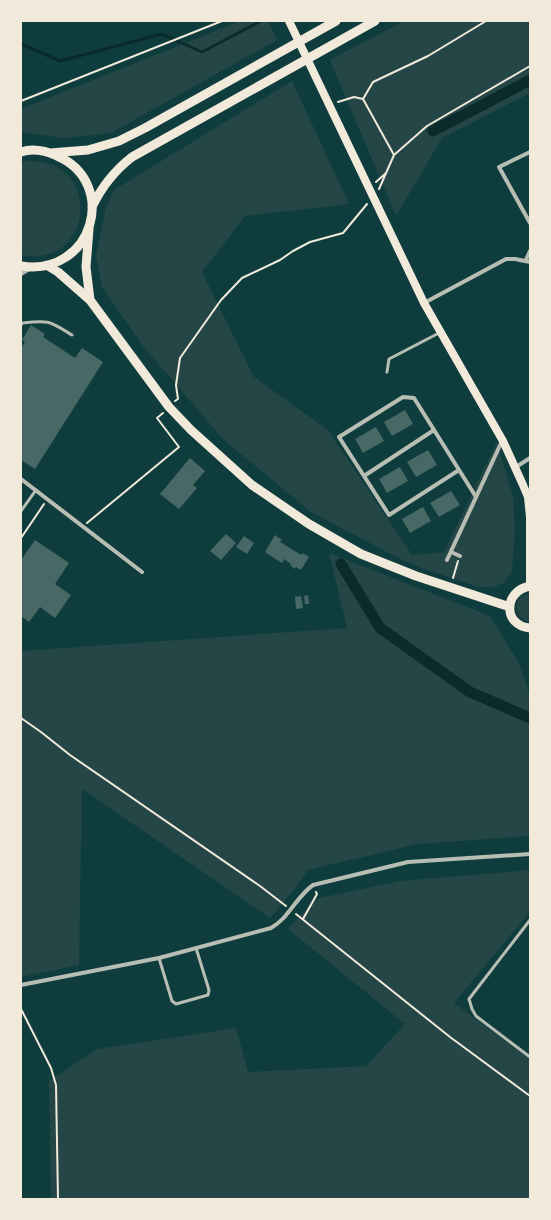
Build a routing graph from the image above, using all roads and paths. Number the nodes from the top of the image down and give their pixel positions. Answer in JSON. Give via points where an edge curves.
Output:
{"nodes":[{"id":1,"x":222,"y":21,"type":"edge"},
{"id":2,"x":289,"y":21,"type":"edge"},
{"id":3,"x":336,"y":21,"type":"edge"},
{"id":4,"x":375,"y":21,"type":"edge"},
{"id":5,"x":486,"y":21,"type":"edge"},
{"id":6,"x":530,"y":66,"type":"edge"},
{"id":7,"x":363,"y":98,"type":"junction"},
{"id":8,"x":21,"y":101,"type":"edge"},
{"id":9,"x":329,"y":104,"type":"junction"},
{"id":10,"x":21,"y":152,"type":"edge"},
{"id":11,"x":530,"y":152,"type":"edge"},
{"id":12,"x":50,"y":153,"type":"junction"},
{"id":13,"x":394,"y":156,"type":"junction"},
{"id":14,"x":387,"y":173,"type":"junction"},
{"id":15,"x":372,"y":193,"type":"junction"},
{"id":16,"x":92,"y":207,"type":"junction"},
{"id":17,"x":530,"y":223,"type":"edge"},
{"id":18,"x":89,"y":229,"type":"junction"},
{"id":19,"x":530,"y":251,"type":"edge"},
{"id":20,"x":528,"y":261,"type":"edge"},
{"id":21,"x":21,"y":266,"type":"edge"},
{"id":22,"x":48,"y":266,"type":"junction"},
{"id":23,"x":31,"y":268,"type":"junction"},
{"id":24,"x":21,"y":274,"type":"edge"},
{"id":25,"x":90,"y":300,"type":"junction"},
{"id":26,"x":424,"y":303,"type":"junction"},
{"id":27,"x":21,"y":325,"type":"edge"},
{"id":28,"x":441,"y":333,"type":"junction"},
{"id":29,"x":72,"y":336,"type":"dead end"},
{"id":30,"x":387,"y":372,"type":"dead end"},
{"id":31,"x":169,"y":407,"type":"junction"},
{"id":32,"x":434,"y":430,"type":"junction"},
{"id":33,"x":502,"y":441,"type":"junction"},
{"id":34,"x":530,"y":458,"type":"edge"},
{"id":35,"x":516,"y":467,"type":"junction"},
{"id":36,"x":459,"y":470,"type":"junction"},
{"id":37,"x":364,"y":476,"type":"junction"},
{"id":38,"x":21,"y":479,"type":"edge"},
{"id":39,"x":36,"y":490,"type":"junction"},
{"id":40,"x":48,"y":498,"type":"junction"},
{"id":41,"x":476,"y":498,"type":"junction"},
{"id":42,"x":21,"y":511,"type":"edge"},
{"id":43,"x":83,"y":526,"type":"junction"},
{"id":44,"x":21,"y":538,"type":"edge"},
{"id":45,"x":451,"y":552,"type":"junction"},
{"id":46,"x":460,"y":556,"type":"joint"},
{"id":47,"x":447,"y":560,"type":"dead end"},
{"id":48,"x":142,"y":572,"type":"dead end"},
{"id":49,"x":530,"y":586,"type":"edge"},
{"id":50,"x":450,"y":587,"type":"junction"},
{"id":51,"x":510,"y":607,"type":"junction"},
{"id":52,"x":530,"y":628,"type":"edge"},
{"id":53,"x":21,"y":718,"type":"edge"},
{"id":54,"x":530,"y":854,"type":"edge"},
{"id":55,"x":313,"y":885,"type":"junction"},
{"id":56,"x":303,"y":919,"type":"junction"},
{"id":57,"x":530,"y":920,"type":"edge"},
{"id":58,"x":196,"y":948,"type":"junction"},
{"id":59,"x":159,"y":958,"type":"junction"},
{"id":60,"x":21,"y":985,"type":"edge"},
{"id":61,"x":21,"y":1009,"type":"edge"},
{"id":62,"x":530,"y":1057,"type":"edge"},
{"id":63,"x":530,"y":1096,"type":"edge"},
{"id":64,"x":58,"y":1199,"type":"edge"}],
"edges":[{"from":1,"to":8,"type":"path"},
{"from":2,"to":9,"type":"main road"},
{"from":3,"to":12,"type":"main road","via":[[119,141],[88,150]]},
{"from":4,"to":16,"type":"main road","via":[[132,158],[107,180]]},
{"from":5,"to":7,"type":"path","via":[[428,56],[373,82]]},
{"from":6,"to":13,"type":"path","via":[[427,126]]},
{"from":7,"to":9,"type":"path","via":[[354,97]]},
{"from":7,"to":13,"type":"path"},
{"from":9,"to":15,"type":"main road"},
{"from":10,"to":12,"type":"main road","via":[[37,150]]},
{"from":11,"to":17,"type":"street","via":[[499,167]]},
{"from":12,"to":16,"type":"main road","via":[[75,167],[90,192]]},
{"from":13,"to":14,"type":"path"},
{"from":14,"to":15,"type":"path"},
{"from":14,"to":15,"type":"path","via":[[380,187]]},
{"from":15,"to":26,"type":"main road"},
{"from":15,"to":31,"type":"path","via":[[343,233],[310,242],[242,278],[221,300],[180,358],[176,385],[178,399]]},
{"from":16,"to":18,"type":"main road"},
{"from":18,"to":22,"type":"main road","via":[[73,252]]},
{"from":18,"to":25,"type":"main road","via":[[86,267]]},
{"from":19,"to":20,"type":"street"},
{"from":20,"to":26,"type":"street","via":[[506,260]]},
{"from":21,"to":23,"type":"main road"},
{"from":22,"to":23,"type":"main road"},
{"from":22,"to":25,"type":"main road"},
{"from":23,"to":24,"type":"street"},
{"from":25,"to":31,"type":"main road"},
{"from":26,"to":28,"type":"main road"},
{"from":27,"to":29,"type":"lane","via":[[51,322]]},
{"from":28,"to":30,"type":"lane","via":[[389,359]]},
{"from":28,"to":33,"type":"main road"},
{"from":31,"to":43,"type":"path","via":[[157,418],[179,447]]},
{"from":31,"to":50,"type":"main road","via":[[252,485],[282,507],[361,554]]},
{"from":32,"to":36,"type":"street"},
{"from":32,"to":37,"type":"street"},
{"from":32,"to":37,"type":"street","via":[[414,398],[403,397],[339,437]]},
{"from":33,"to":35,"type":"main road"},
{"from":33,"to":41,"type":"street"},
{"from":34,"to":35,"type":"street"},
{"from":35,"to":49,"type":"main road","via":[[528,497]]},
{"from":36,"to":37,"type":"street","via":[[389,515]]},
{"from":36,"to":41,"type":"street"},
{"from":38,"to":39,"type":"street"},
{"from":39,"to":40,"type":"street"},
{"from":39,"to":42,"type":"lane"},
{"from":40,"to":43,"type":"street"},
{"from":40,"to":44,"type":"path"},
{"from":41,"to":45,"type":"street"},
{"from":43,"to":48,"type":"street"},
{"from":45,"to":46,"type":"street"},
{"from":45,"to":47,"type":"street"},
{"from":46,"to":50,"type":"path"},
{"from":49,"to":51,"type":"main road","via":[[524,587],[514,595]]},
{"from":50,"to":51,"type":"main road"},
{"from":51,"to":52,"type":"main road","via":[[514,620],[519,625]]},
{"from":53,"to":56,"type":"path"},
{"from":54,"to":55,"type":"street","via":[[408,862]]},
{"from":55,"to":56,"type":"path","via":[[316,894]]},
{"from":55,"to":58,"type":"street","via":[[305,890],[283,919],[271,928]]},
{"from":56,"to":63,"type":"path","via":[[450,1037]]},
{"from":57,"to":62,"type":"lane","via":[[469,999],[476,1016]]},
{"from":58,"to":59,"type":"street"},
{"from":58,"to":59,"type":"lane","via":[[209,990],[208,995],[176,1004],[172,1001]]},
{"from":59,"to":60,"type":"street"},
{"from":61,"to":64,"type":"path","via":[[51,1068],[56,1086]]}]}
